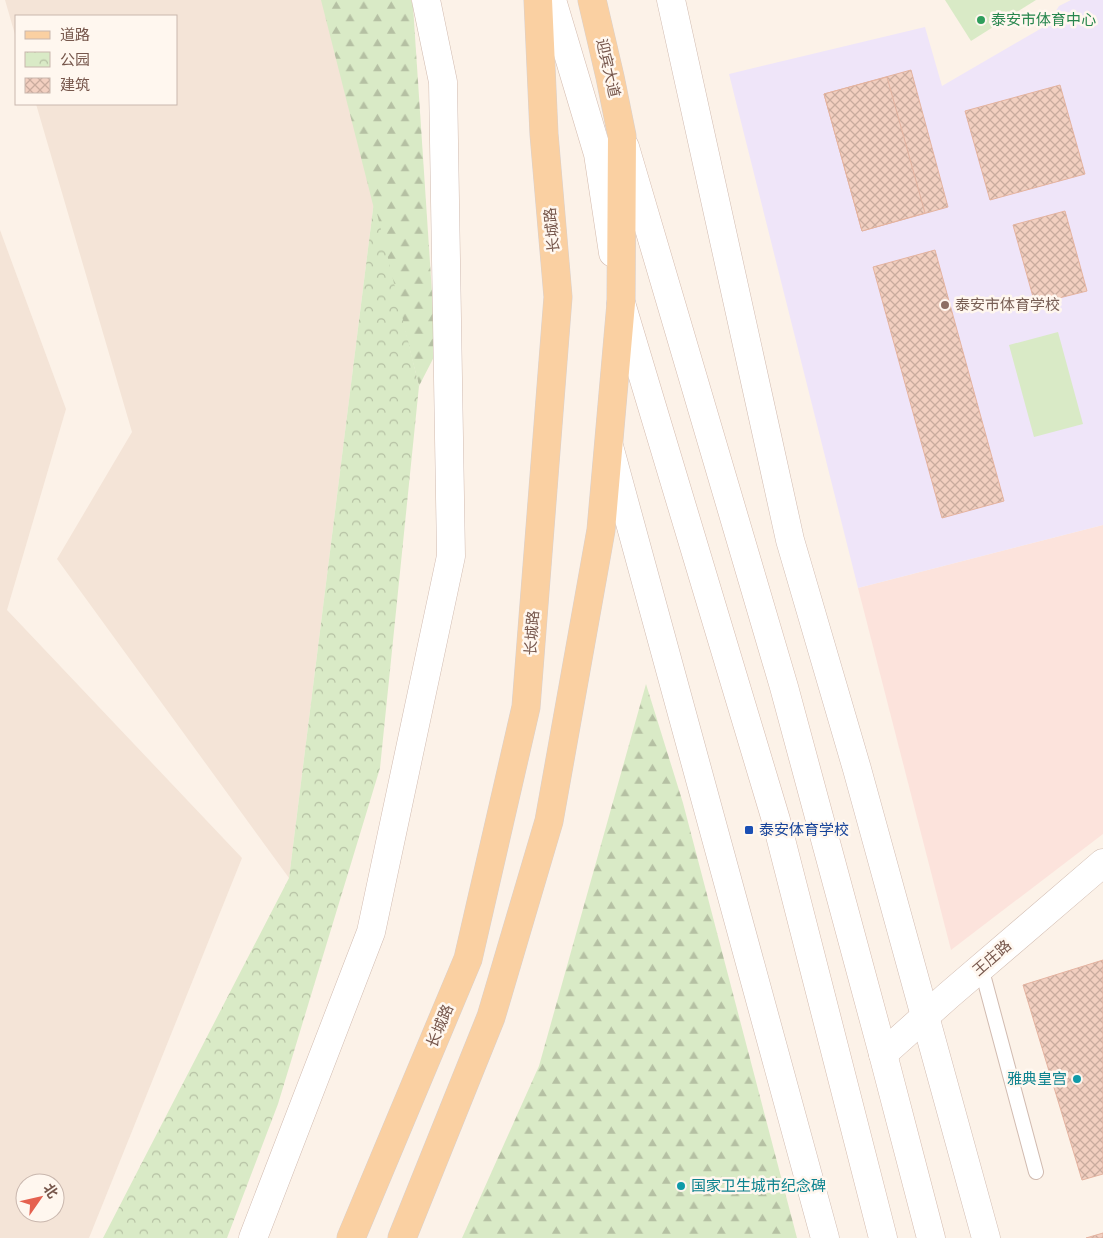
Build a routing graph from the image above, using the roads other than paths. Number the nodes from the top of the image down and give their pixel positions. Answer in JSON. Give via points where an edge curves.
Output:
{"nodes":[{"id":1,"x":426,"y":0,"type":"edge"},
{"id":2,"x":538,"y":0,"type":"edge"},
{"id":3,"x":552,"y":0,"type":"edge"},
{"id":4,"x":592,"y":0,"type":"edge"},
{"id":5,"x":671,"y":0,"type":"edge"},
{"id":6,"x":622,"y":136,"type":"junction"},
{"id":7,"x":621,"y":303,"type":"junction"},
{"id":8,"x":608,"y":442,"type":"junction"},
{"id":9,"x":1103,"y":863,"type":"edge"},
{"id":10,"x":981,"y":967,"type":"junction"},
{"id":11,"x":925,"y":1017,"type":"junction"},
{"id":12,"x":883,"y":1054,"type":"junction"},
{"id":13,"x":1036,"y":1172,"type":"dead end"},
{"id":14,"x":253,"y":1238,"type":"edge"},
{"id":15,"x":351,"y":1238,"type":"edge"},
{"id":16,"x":402,"y":1238,"type":"edge"},
{"id":17,"x":825,"y":1238,"type":"edge"},
{"id":18,"x":883,"y":1238,"type":"edge"},
{"id":19,"x":931,"y":1238,"type":"edge"},
{"id":20,"x":986,"y":1238,"type":"edge"}],
"edges":[{"from":1,"to":14,"type":"street","via":[[443,82],[450,556],[371,932]]},
{"from":2,"to":15,"type":"main road","name":"长城路","via":[[544,134],[558,297],[526,707],[468,959]]},
{"from":3,"to":7,"type":"street","via":[[598,154]]},
{"from":4,"to":6,"type":"main road","name":"迎宾大道"},
{"from":5,"to":11,"type":"street","via":[[790,540]]},
{"from":6,"to":7,"type":"main road"},
{"from":6,"to":12,"type":"street","via":[[784,687]]},
{"from":7,"to":8,"type":"main road"},
{"from":7,"to":18,"type":"street","via":[[776,820]]},
{"from":8,"to":16,"type":"main road","via":[[601,530],[549,821],[491,1017]]},
{"from":8,"to":17,"type":"street"},
{"from":9,"to":10,"type":"street","name":"王庄路"},
{"from":10,"to":11,"type":"street","name":"王庄路"},
{"from":10,"to":13,"type":"lane"},
{"from":11,"to":12,"type":"street","name":"王庄路"},
{"from":11,"to":20,"type":"street"},
{"from":12,"to":19,"type":"street"}]}
